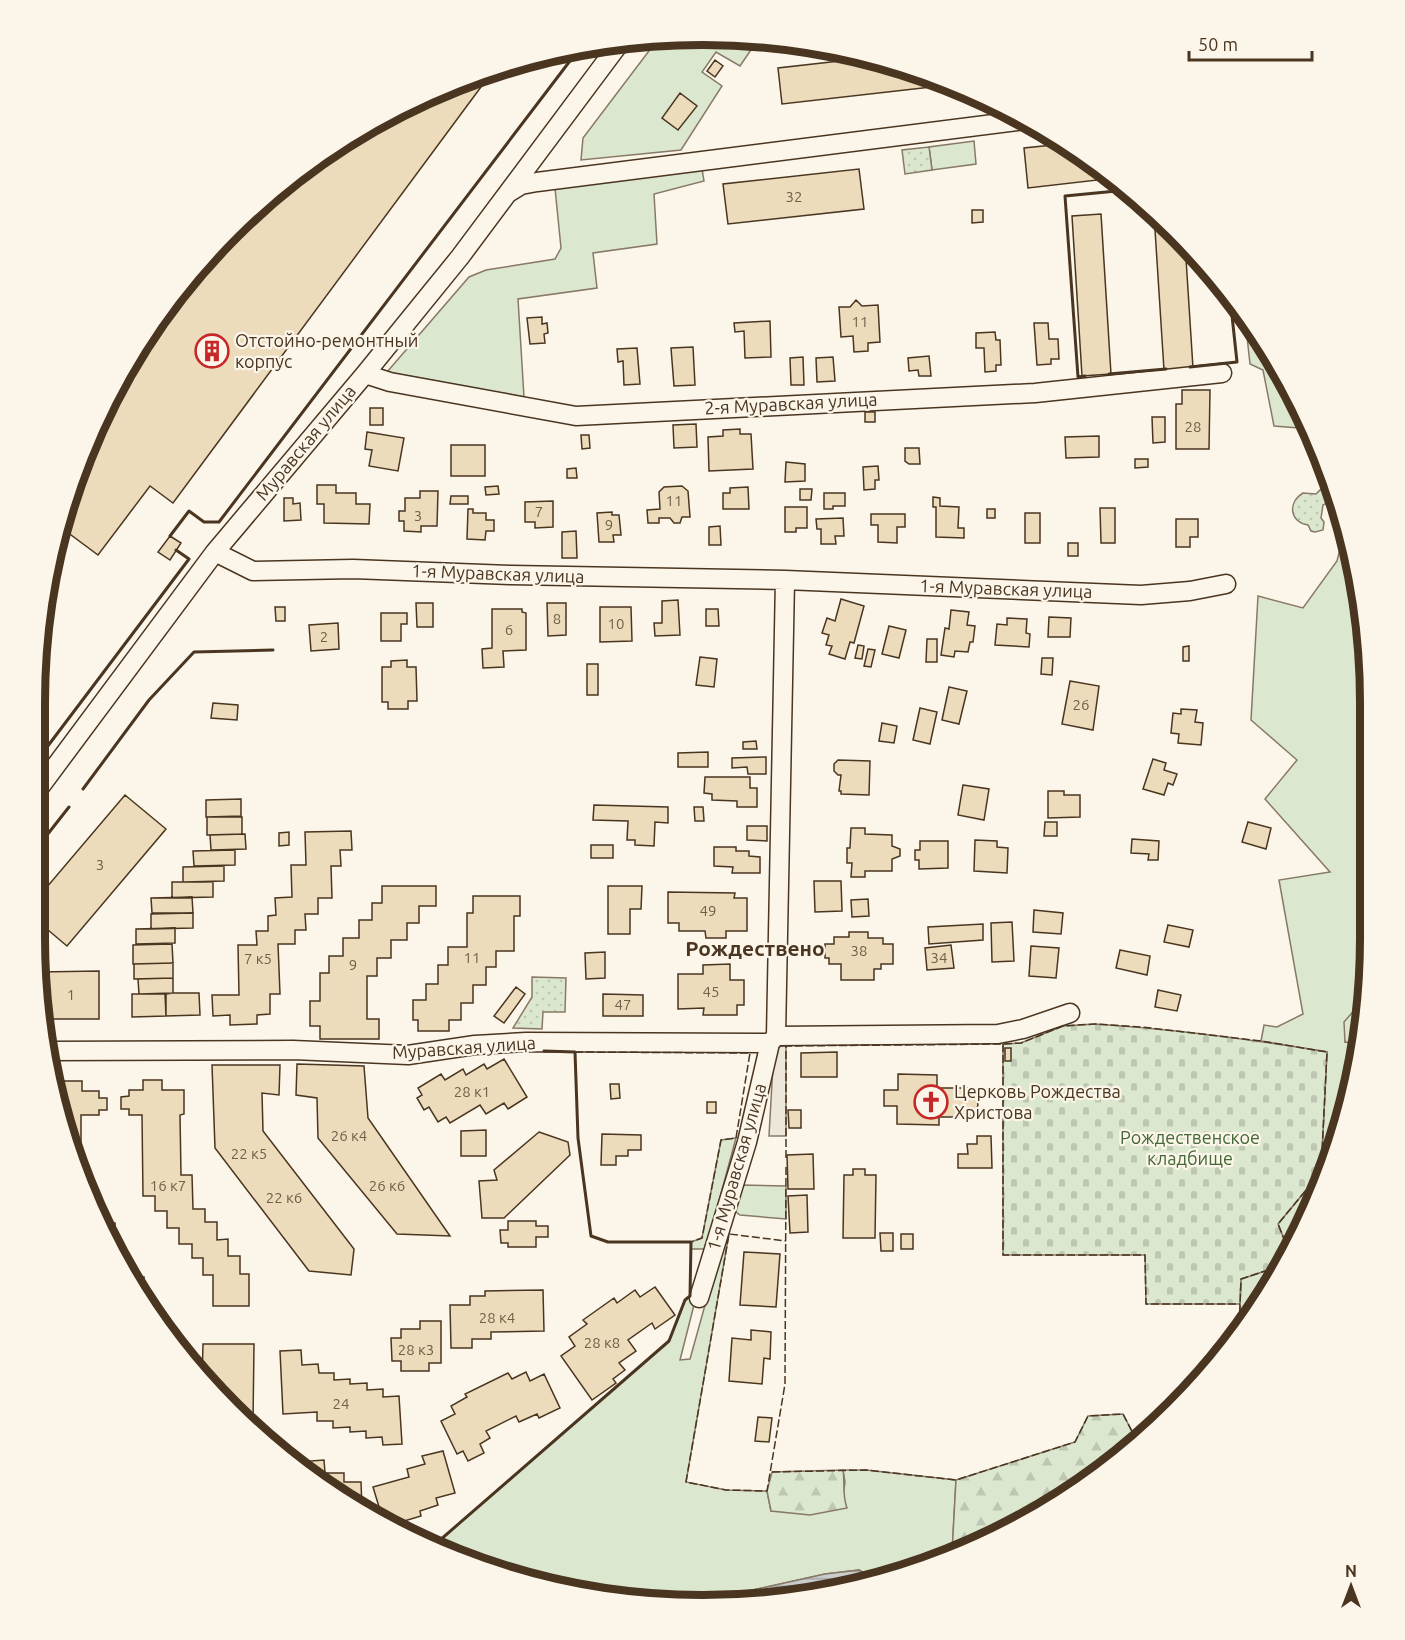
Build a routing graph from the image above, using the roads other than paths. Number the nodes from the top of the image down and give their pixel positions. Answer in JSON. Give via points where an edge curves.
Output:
{"nodes":[{"id":1,"x":613,"y":52,"type":"edge"},
{"id":2,"x":1010,"y":122,"type":"edge"},
{"id":3,"x":506,"y":194,"type":"junction"},
{"id":4,"x":1222,"y":373,"type":"dead end"},
{"id":5,"x":365,"y":374,"type":"junction"},
{"id":6,"x":215,"y":552,"type":"junction"},
{"id":7,"x":785,"y":580,"type":"junction"},
{"id":8,"x":1226,"y":584,"type":"dead end"},
{"id":9,"x":45,"y":780,"type":"edge"},
{"id":10,"x":1070,"y":1012,"type":"dead end"},
{"id":11,"x":773,"y":1040,"type":"junction"},
{"id":12,"x":56,"y":1051,"type":"edge"},
{"id":13,"x":699,"y":1298,"type":"dead end"}],
"edges":[{"from":1,"to":3,"type":"street","name":"Муравская улица"},
{"from":2,"to":3,"type":"street","via":[[537,182]]},
{"from":3,"to":5,"type":"street","name":"Муравская улица"},
{"from":4,"to":5,"type":"street","name":"2-я Муравская улица","via":[[1035,393],[576,416]]},
{"from":5,"to":6,"type":"street","name":"Муравская улица"},
{"from":6,"to":7,"type":"street","name":"1-я Муравская улица","via":[[253,571],[354,569]]},
{"from":6,"to":9,"type":"street","name":"Муравская улица"},
{"from":7,"to":8,"type":"street","name":"1-я Муравская улица","via":[[1141,595]]},
{"from":7,"to":11,"type":"street","name":"1-я Муравская улица"},
{"from":10,"to":11,"type":"street","via":[[998,1034]]},
{"from":11,"to":12,"type":"street","name":"Муравская улица","via":[[526,1042],[408,1055],[293,1050]]},
{"from":11,"to":13,"type":"street","name":"1-я Муравская улица","via":[[747,1142]]}]}
